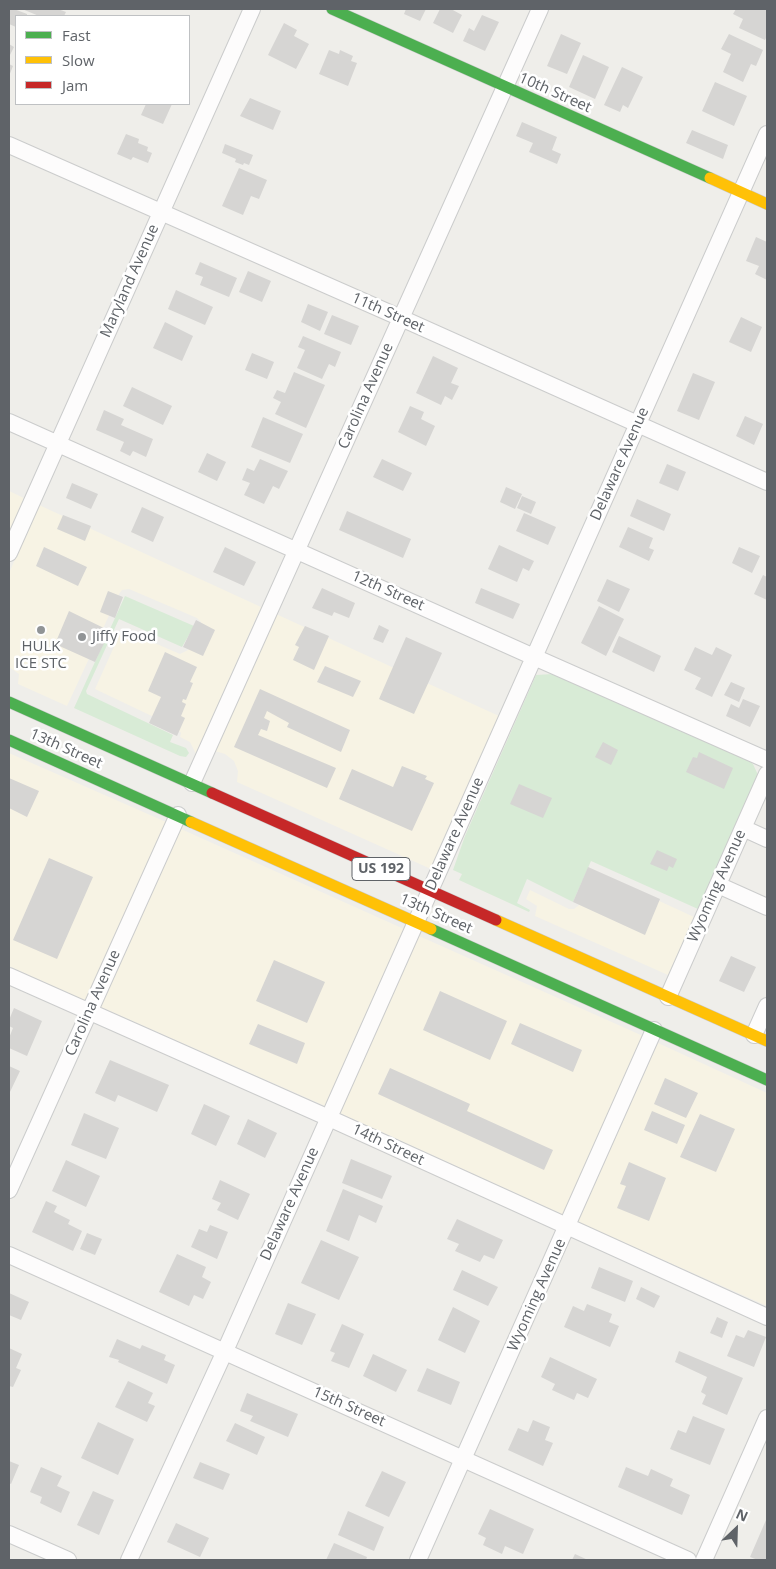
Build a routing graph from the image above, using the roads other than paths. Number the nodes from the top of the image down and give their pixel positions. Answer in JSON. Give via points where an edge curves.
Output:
{"nodes":[{"id":1,"x":252,"y":9,"type":"edge"},
{"id":2,"x":332,"y":9,"type":"edge"},
{"id":3,"x":540,"y":9,"type":"edge"},
{"id":4,"x":504,"y":86,"type":"junction"},
{"id":5,"x":767,"y":134,"type":"edge"},
{"id":6,"x":9,"y":146,"type":"edge"},
{"id":7,"x":741,"y":192,"type":"junction"},
{"id":8,"x":767,"y":204,"type":"edge"},
{"id":9,"x":160,"y":214,"type":"junction"},
{"id":10,"x":401,"y":318,"type":"junction"},
{"id":11,"x":9,"y":422,"type":"edge"},
{"id":12,"x":638,"y":424,"type":"junction"},
{"id":13,"x":57,"y":443,"type":"junction"},
{"id":14,"x":767,"y":482,"type":"edge"},
{"id":15,"x":296,"y":550,"type":"junction"},
{"id":16,"x":9,"y":553,"type":"edge"},
{"id":17,"x":534,"y":657,"type":"junction"},
{"id":18,"x":9,"y":702,"type":"edge"},
{"id":19,"x":55,"y":734,"type":"dead end"},
{"id":20,"x":80,"y":735,"type":"junction"},
{"id":21,"x":9,"y":740,"type":"edge"},
{"id":22,"x":34,"y":752,"type":"junction"},
{"id":23,"x":63,"y":753,"type":"dead end"},
{"id":24,"x":767,"y":760,"type":"edge"},
{"id":25,"x":767,"y":774,"type":"edge"},
{"id":26,"x":192,"y":783,"type":"junction"},
{"id":27,"x":178,"y":792,"type":"dead end"},
{"id":28,"x":194,"y":809,"type":"dead end"},
{"id":29,"x":178,"y":816,"type":"junction"},
{"id":30,"x":743,"y":828,"type":"junction"},
{"id":31,"x":304,"y":834,"type":"junction"},
{"id":32,"x":279,"y":838,"type":"dead end"},
{"id":33,"x":767,"y":839,"type":"edge"},
{"id":34,"x":718,"y":885,"type":"junction"},
{"id":35,"x":430,"y":890,"type":"junction"},
{"id":36,"x":767,"y":907,"type":"edge"},
{"id":37,"x":416,"y":922,"type":"junction"},
{"id":38,"x":520,"y":969,"type":"junction"},
{"id":39,"x":554,"y":970,"type":"dead end"},
{"id":40,"x":9,"y":976,"type":"edge"},
{"id":41,"x":668,"y":997,"type":"junction"},
{"id":42,"x":653,"y":1005,"type":"dead end"},
{"id":43,"x":767,"y":1006,"type":"edge"},
{"id":44,"x":89,"y":1012,"type":"junction"},
{"id":45,"x":671,"y":1021,"type":"dead end"},
{"id":46,"x":654,"y":1030,"type":"junction"},
{"id":47,"x":754,"y":1038,"type":"edge"},
{"id":48,"x":755,"y":1075,"type":"junction"},
{"id":49,"x":767,"y":1075,"type":"edge"},
{"id":50,"x":767,"y":1080,"type":"edge"},
{"id":51,"x":329,"y":1118,"type":"junction"},
{"id":52,"x":9,"y":1190,"type":"edge"},
{"id":53,"x":567,"y":1227,"type":"junction"},
{"id":54,"x":9,"y":1255,"type":"edge"},
{"id":55,"x":767,"y":1317,"type":"edge"},
{"id":56,"x":225,"y":1351,"type":"junction"},
{"id":57,"x":767,"y":1418,"type":"edge"},
{"id":58,"x":464,"y":1458,"type":"junction"},
{"id":59,"x":9,"y":1534,"type":"edge"},
{"id":60,"x":68,"y":1560,"type":"edge"},
{"id":61,"x":129,"y":1560,"type":"edge"},
{"id":62,"x":418,"y":1560,"type":"edge"},
{"id":63,"x":688,"y":1560,"type":"edge"},
{"id":64,"x":704,"y":1560,"type":"edge"}],
"edges":[{"from":1,"to":9,"type":"street","name":"Maryland Avenue"},
{"from":2,"to":4,"type":"main road","name":"10th Street"},
{"from":3,"to":4,"type":"street","name":"Carolina Avenue"},
{"from":4,"to":7,"type":"main road","name":"10th Street"},
{"from":4,"to":10,"type":"street","name":"Carolina Avenue"},
{"from":5,"to":7,"type":"street","name":"Delaware Avenue"},
{"from":6,"to":9,"type":"street","name":"11th Street"},
{"from":7,"to":8,"type":"main road","name":"10th Street"},
{"from":7,"to":12,"type":"street","name":"Delaware Avenue"},
{"from":9,"to":10,"type":"street","name":"11th Street"},
{"from":9,"to":13,"type":"street","name":"Maryland Avenue"},
{"from":10,"to":12,"type":"street","name":"11th Street"},
{"from":10,"to":15,"type":"street","name":"Carolina Avenue"},
{"from":11,"to":13,"type":"street","name":"12th Street"},
{"from":12,"to":14,"type":"street","name":"11th Street"},
{"from":12,"to":17,"type":"street","name":"Delaware Avenue"},
{"from":13,"to":15,"type":"street","name":"12th Street"},
{"from":13,"to":16,"type":"street","name":"Maryland Avenue"},
{"from":15,"to":17,"type":"street","name":"12th Street"},
{"from":15,"to":26,"type":"street","name":"Carolina Avenue"},
{"from":17,"to":24,"type":"street","name":"12th Street"},
{"from":17,"to":35,"type":"street","name":"Delaware Avenue"},
{"from":18,"to":20,"type":"main road","name":"13th Street","number":"US 192"},
{"from":19,"to":20,"type":"main road"},
{"from":20,"to":26,"type":"main road","name":"13th Street","number":"US 192"},
{"from":21,"to":22,"type":"main road","name":"13th Street","number":"US 192"},
{"from":22,"to":23,"type":"main road"},
{"from":22,"to":29,"type":"main road","name":"13th Street","number":"US 192"},
{"from":25,"to":30,"type":"street","name":"Wyoming Avenue"},
{"from":26,"to":27,"type":"main road"},
{"from":26,"to":31,"type":"main road","name":"13th Street","number":"US 192"},
{"from":28,"to":29,"type":"main road"},
{"from":29,"to":37,"type":"main road","name":"13th Street","number":"US 192"},
{"from":29,"to":44,"type":"street","name":"Carolina Avenue"},
{"from":30,"to":33,"type":"street"},
{"from":30,"to":34,"type":"street","name":"Wyoming Avenue"},
{"from":31,"to":32,"type":"main road"},
{"from":31,"to":35,"type":"main road","name":"13th Street","number":"US 192"},
{"from":34,"to":36,"type":"street"},
{"from":34,"to":41,"type":"street","name":"Wyoming Avenue"},
{"from":35,"to":37,"type":"street","name":"Delaware Avenue"},
{"from":35,"to":41,"type":"main road","name":"13th Street","number":"US 192"},
{"from":37,"to":38,"type":"main road","name":"13th Street","number":"US 192"},
{"from":37,"to":51,"type":"street","name":"Delaware Avenue"},
{"from":38,"to":39,"type":"main road"},
{"from":38,"to":46,"type":"main road","name":"13th Street","number":"US 192"},
{"from":40,"to":44,"type":"street","name":"14th Street"},
{"from":41,"to":42,"type":"main road"},
{"from":41,"to":47,"type":"main road","name":"13th Street","number":"US 192"},
{"from":43,"to":47,"type":"street"},
{"from":44,"to":51,"type":"street","name":"14th Street"},
{"from":44,"to":52,"type":"street","name":"Carolina Avenue"},
{"from":45,"to":46,"type":"main road"},
{"from":46,"to":48,"type":"main road","name":"13th Street","number":"US 192"},
{"from":46,"to":53,"type":"street","name":"Wyoming Avenue"},
{"from":48,"to":49,"type":"main road"},
{"from":48,"to":50,"type":"main road","name":"13th Street","number":"US 192"},
{"from":51,"to":53,"type":"street","name":"14th Street"},
{"from":51,"to":56,"type":"street","name":"Delaware Avenue"},
{"from":53,"to":55,"type":"street","name":"14th Street"},
{"from":53,"to":58,"type":"street","name":"Wyoming Avenue"},
{"from":54,"to":56,"type":"street","name":"15th Street"},
{"from":56,"to":58,"type":"street","name":"15th Street"},
{"from":56,"to":61,"type":"street","name":"Delaware Avenue"},
{"from":57,"to":64,"type":"street"},
{"from":58,"to":62,"type":"street","name":"Wyoming Avenue"},
{"from":58,"to":63,"type":"street","name":"15th Street"},
{"from":59,"to":60,"type":"street"}]}
